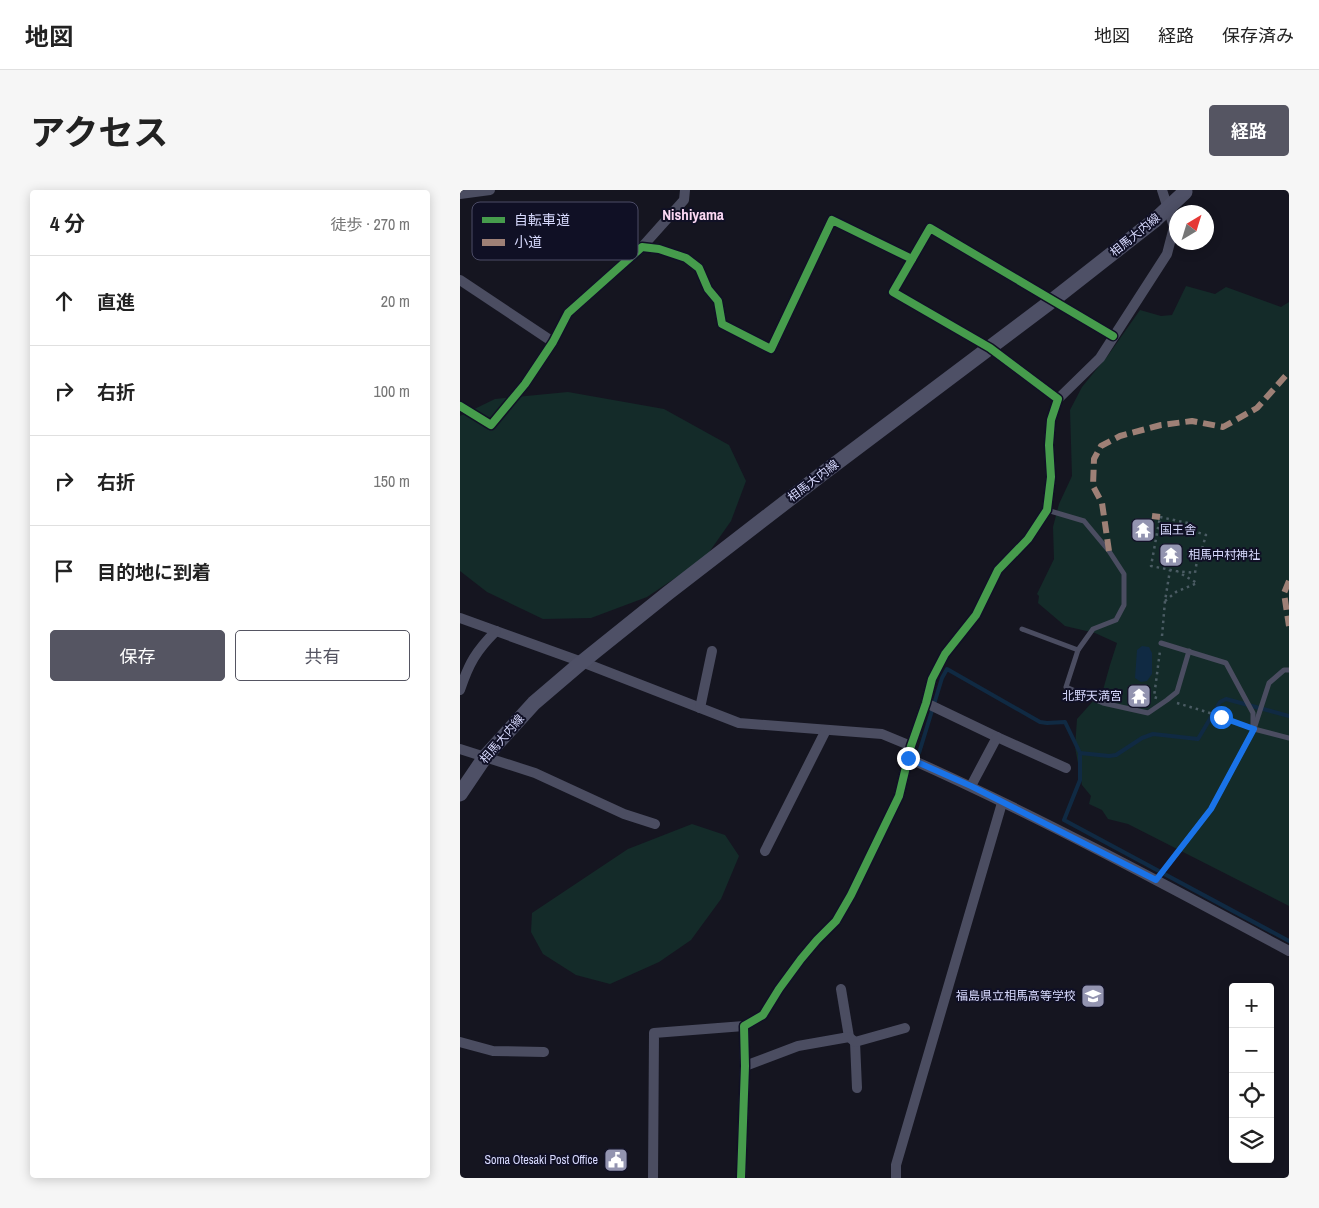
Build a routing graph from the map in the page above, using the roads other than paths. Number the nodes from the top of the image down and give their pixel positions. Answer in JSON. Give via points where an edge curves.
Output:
{"nodes":[{"id":1,"x":490,"y":190,"type":"edge"},
{"id":2,"x":686,"y":190,"type":"edge"},
{"id":3,"x":1162,"y":190,"type":"edge"},
{"id":4,"x":1186,"y":191,"type":"edge"},
{"id":5,"x":460,"y":194,"type":"edge"},
{"id":6,"x":642,"y":247,"type":"junction"},
{"id":7,"x":638,"y":251,"type":"edge"},
{"id":8,"x":912,"y":259,"type":"junction"},
{"id":9,"x":627,"y":260,"type":"edge"},
{"id":10,"x":460,"y":280,"type":"edge"},
{"id":11,"x":1053,"y":300,"type":"junction"},
{"id":12,"x":1113,"y":336,"type":"junction"},
{"id":13,"x":553,"y":342,"type":"junction"},
{"id":14,"x":990,"y":348,"type":"junction"},
{"id":15,"x":1058,"y":399,"type":"junction"},
{"id":16,"x":460,"y":406,"type":"edge"},
{"id":17,"x":1047,"y":510,"type":"junction"},
{"id":18,"x":460,"y":618,"type":"edge"},
{"id":19,"x":1022,"y":629,"type":"dead end"},
{"id":20,"x":496,"y":631,"type":"junction"},
{"id":21,"x":1162,"y":643,"type":"road end"},
{"id":22,"x":1078,"y":650,"type":"junction"},
{"id":23,"x":712,"y":651,"type":"dead end"},
{"id":24,"x":1189,"y":651,"type":"junction"},
{"id":25,"x":582,"y":662,"type":"junction"},
{"id":26,"x":1289,"y":670,"type":"edge"},
{"id":27,"x":460,"y":690,"type":"edge"},
{"id":28,"x":926,"y":703,"type":"junction"},
{"id":29,"x":700,"y":708,"type":"junction"},
{"id":30,"x":1254,"y":729,"type":"junction"},
{"id":31,"x":826,"y":730,"type":"junction"},
{"id":32,"x":997,"y":737,"type":"junction"},
{"id":33,"x":1289,"y":738,"type":"edge"},
{"id":34,"x":911,"y":746,"type":"junction"},
{"id":35,"x":460,"y":749,"type":"edge"},
{"id":36,"x":485,"y":757,"type":"junction"},
{"id":37,"x":908,"y":758,"type":"junction"},
{"id":38,"x":1066,"y":768,"type":"dead end"},
{"id":39,"x":971,"y":786,"type":"junction"},
{"id":40,"x":460,"y":794,"type":"edge"},
{"id":41,"x":1002,"y":803,"type":"junction"},
{"id":42,"x":655,"y":824,"type":"dead end"},
{"id":43,"x":766,"y":851,"type":"dead end"},
{"id":44,"x":1156,"y":880,"type":"junction"},
{"id":45,"x":1289,"y":951,"type":"edge"},
{"id":46,"x":841,"y":989,"type":"dead end"},
{"id":47,"x":744,"y":1026,"type":"junction"},
{"id":48,"x":905,"y":1028,"type":"dead end"},
{"id":49,"x":852,"y":1039,"type":"junction"},
{"id":50,"x":460,"y":1042,"type":"edge"},
{"id":51,"x":544,"y":1052,"type":"dead end"},
{"id":52,"x":745,"y":1066,"type":"junction"},
{"id":53,"x":857,"y":1088,"type":"dead end"},
{"id":54,"x":653,"y":1178,"type":"edge"},
{"id":55,"x":741,"y":1178,"type":"edge"},
{"id":56,"x":896,"y":1178,"type":"edge"}],
"edges":[{"from":1,"to":5,"type":"street"},
{"from":2,"to":6,"type":"street","via":[[684,200]]},
{"from":3,"to":12,"type":"street","via":[[1174,227],[1167,254]]},
{"from":4,"to":11,"type":"main road","name":"相馬大内線","bridge":true,"via":[[1155,220]]},
{"from":6,"to":7,"type":"street"},
{"from":6,"to":8,"type":"street","via":[[686,258],[699,268],[708,289],[718,301],[722,324],[772,350],[832,220]]},
{"from":8,"to":11,"type":"street","via":[[930,228]]},
{"from":8,"to":14,"type":"street","via":[[893,292]]},
{"from":9,"to":13,"type":"street","via":[[568,313]]},
{"from":10,"to":13,"type":"street"},
{"from":11,"to":12,"type":"street"},
{"from":11,"to":14,"type":"main road","name":"相馬大内線"},
{"from":12,"to":15,"type":"street","via":[[1100,358]]},
{"from":13,"to":16,"type":"street","via":[[525,384],[491,425]]},
{"from":14,"to":15,"type":"street"},
{"from":14,"to":25,"type":"main road","name":"相馬大内線","via":[[822,474]]},
{"from":15,"to":17,"type":"street","via":[[1051,420],[1051,477]]},
{"from":17,"to":22,"type":"lane","via":[[1084,521],[1124,574],[1124,606],[1116,620],[1093,629]]},
{"from":17,"to":28,"type":"street","via":[[1028,539],[998,570],[976,615],[945,654],[932,680]]},
{"from":18,"to":20,"type":"street"},
{"from":19,"to":22,"type":"lane"},
{"from":20,"to":25,"type":"street"},
{"from":20,"to":27,"type":"street","via":[[480,648]]},
{"from":21,"to":24,"type":"lane"},
{"from":22,"to":24,"type":"lane","via":[[1066,687],[1103,702],[1148,713],[1177,692]]},
{"from":23,"to":29,"type":"street"},
{"from":24,"to":30,"type":"lane","via":[[1226,663],[1253,713]]},
{"from":25,"to":29,"type":"street"},
{"from":25,"to":36,"type":"main road","name":"相馬大内線","via":[[534,703]]},
{"from":26,"to":30,"type":"lane","via":[[1284,670],[1269,683]]},
{"from":28,"to":32,"type":"street"},
{"from":28,"to":34,"type":"street"},
{"from":29,"to":31,"type":"street","via":[[740,723]]},
{"from":30,"to":33,"type":"lane"},
{"from":30,"to":44,"type":"lane","via":[[1211,809]]},
{"from":31,"to":34,"type":"street","via":[[882,734]]},
{"from":31,"to":43,"type":"street"},
{"from":32,"to":38,"type":"street"},
{"from":32,"to":39,"type":"street"},
{"from":34,"to":37,"type":"street"},
{"from":35,"to":36,"type":"street"},
{"from":36,"to":40,"type":"main road","name":"相馬大内線"},
{"from":36,"to":42,"type":"street","via":[[535,773],[624,814]]},
{"from":37,"to":39,"type":"street"},
{"from":37,"to":47,"type":"street","via":[[899,796],[852,895],[836,921],[801,959],[763,1015]]},
{"from":39,"to":41,"type":"street"},
{"from":41,"to":44,"type":"street"},
{"from":41,"to":56,"type":"street","via":[[896,1165]]},
{"from":44,"to":45,"type":"street"},
{"from":46,"to":49,"type":"street"},
{"from":47,"to":52,"type":"street"},
{"from":47,"to":54,"type":"street","via":[[654,1033]]},
{"from":48,"to":49,"type":"street"},
{"from":49,"to":52,"type":"street","via":[[798,1046]]},
{"from":49,"to":53,"type":"street"},
{"from":50,"to":51,"type":"street","via":[[493,1051]]},
{"from":52,"to":55,"type":"street"}]}
